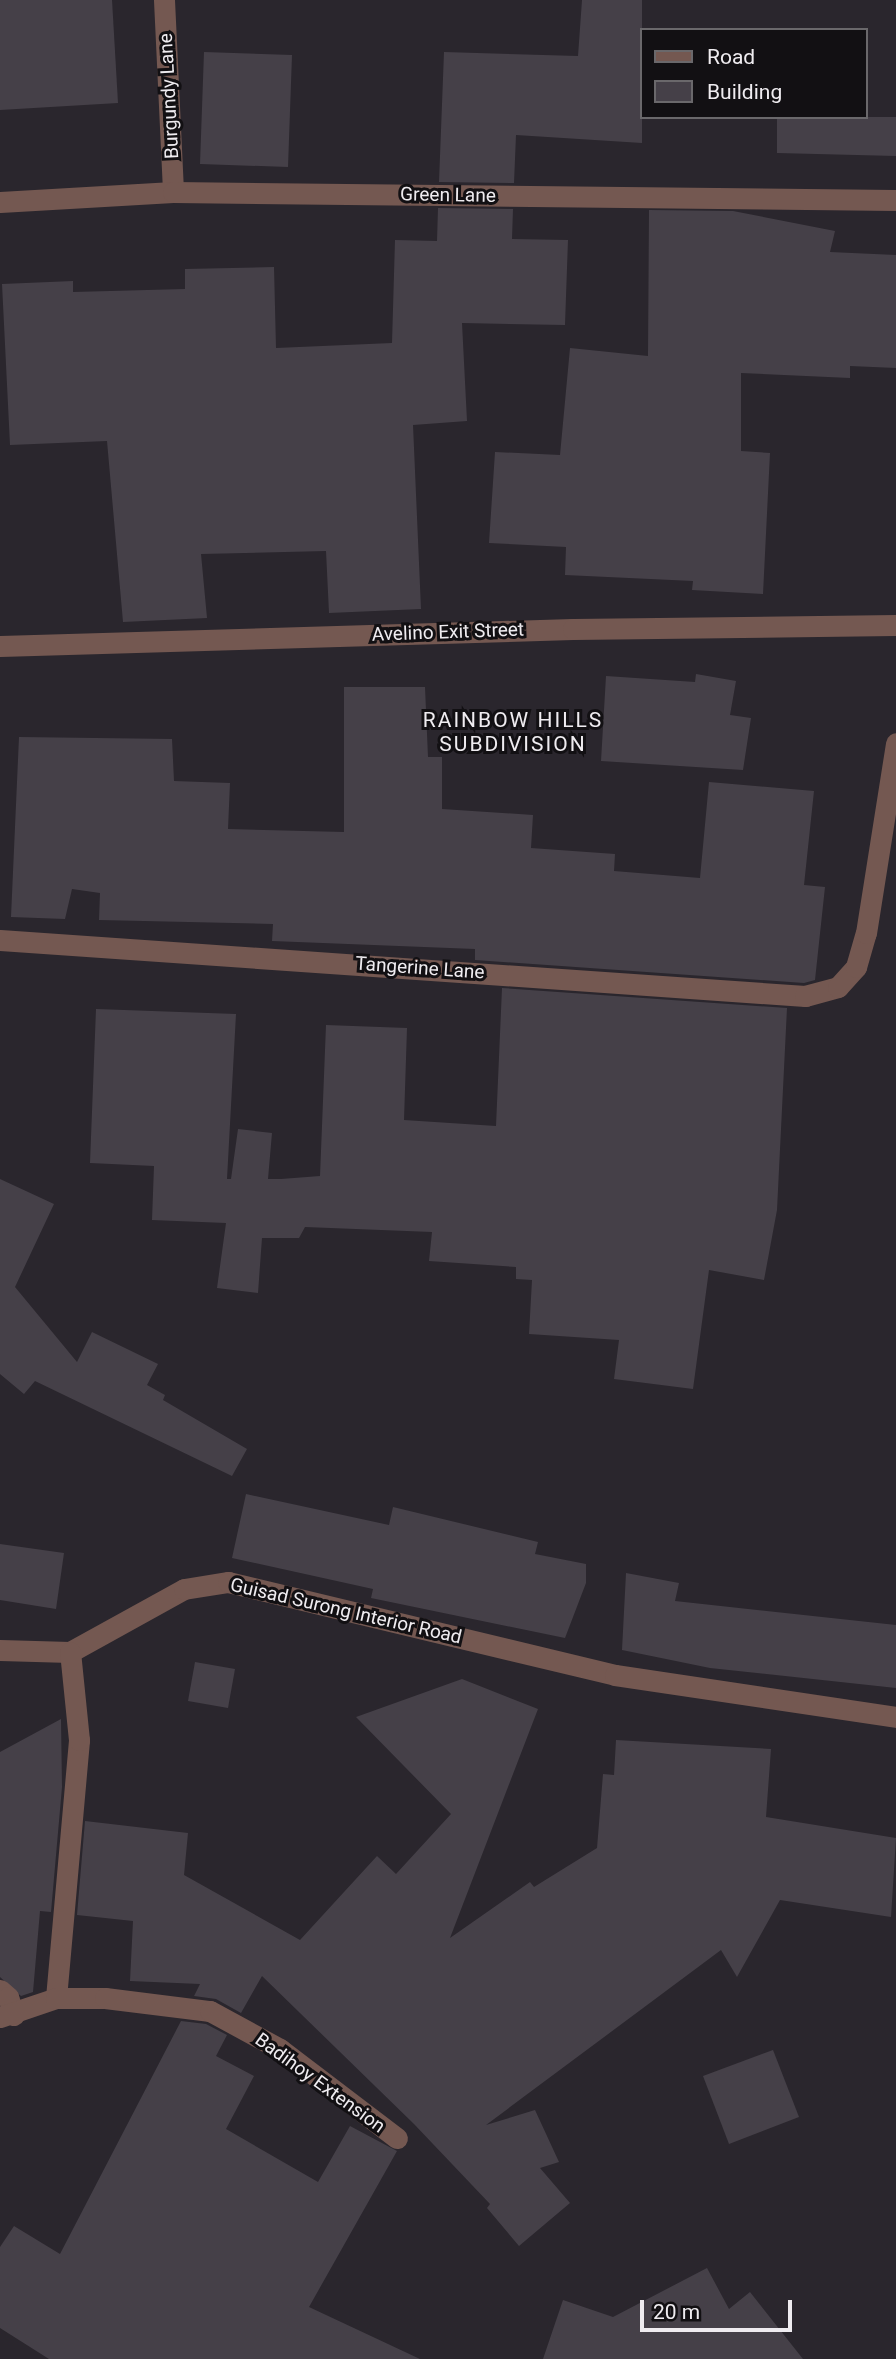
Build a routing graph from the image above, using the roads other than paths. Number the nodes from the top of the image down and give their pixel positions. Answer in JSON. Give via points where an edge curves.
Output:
{"nodes":[{"id":1,"x":164,"y":0,"type":"edge"},
{"id":2,"x":173,"y":192,"type":"junction"},
{"id":3,"x":896,"y":200,"type":"edge"},
{"id":4,"x":0,"y":202,"type":"edge"},
{"id":5,"x":896,"y":625,"type":"edge"},
{"id":6,"x":0,"y":646,"type":"edge"},
{"id":7,"x":896,"y":743,"type":"edge"},
{"id":8,"x":0,"y":940,"type":"edge"},
{"id":9,"x":0,"y":1650,"type":"edge"},
{"id":10,"x":69,"y":1652,"type":"junction"},
{"id":11,"x":896,"y":1717,"type":"edge"},
{"id":12,"x":0,"y":1990,"type":"edge"},
{"id":13,"x":55,"y":1998,"type":"junction"},
{"id":14,"x":7,"y":2016,"type":"edge"},
{"id":15,"x":397,"y":2138,"type":"dead end"}],
"edges":[{"from":1,"to":2,"type":"street","name":"Burgundy Lane"},
{"from":2,"to":3,"type":"street","name":"Green Lane"},
{"from":2,"to":4,"type":"street","name":"Green Lane"},
{"from":5,"to":6,"type":"street","name":"Avelino Exit Street","via":[[573,629]]},
{"from":7,"to":8,"type":"street","name":"Tangerine Lane","via":[[866,933],[856,967],[838,987],[804,996]]},
{"from":9,"to":10,"type":"street"},
{"from":10,"to":11,"type":"street","name":"Guisad Surong Interior Road","via":[[184,1589],[228,1582],[615,1675]]},
{"from":10,"to":13,"type":"street","via":[[79,1740]]},
{"from":12,"to":14,"type":"street","via":[[8,1997]]},
{"from":13,"to":14,"type":"street","name":"Badihoy Extension"},
{"from":13,"to":15,"type":"street","name":"Badihoy Extension","via":[[105,1998],[209,2011],[280,2049]]}]}
